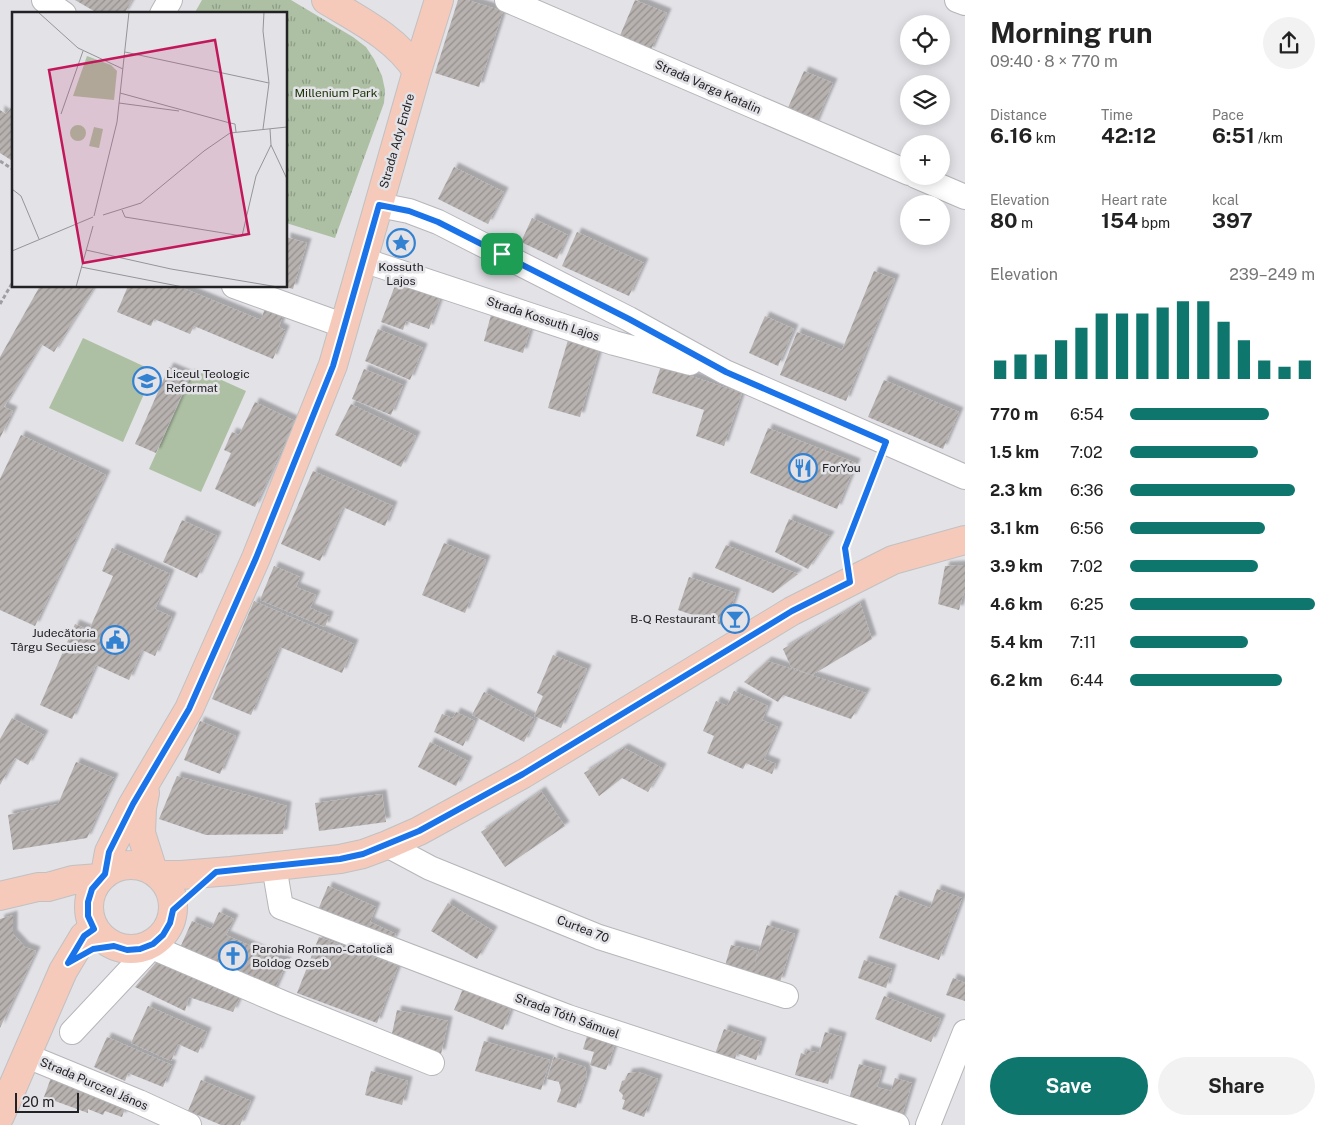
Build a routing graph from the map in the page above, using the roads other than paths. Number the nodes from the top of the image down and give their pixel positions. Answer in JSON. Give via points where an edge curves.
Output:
{"nodes":[{"id":1,"x":44,"y":0,"type":"edge"},
{"id":2,"x":170,"y":0,"type":"edge"},
{"id":3,"x":326,"y":0,"type":"edge"},
{"id":4,"x":440,"y":0,"type":"edge"},
{"id":5,"x":507,"y":0,"type":"edge"},
{"id":6,"x":957,"y":0,"type":"edge"},
{"id":7,"x":965,"y":3,"type":"edge"},
{"id":8,"x":61,"y":12,"type":"edge"},
{"id":9,"x":163,"y":12,"type":"edge"},
{"id":10,"x":417,"y":71,"type":"junction"},
{"id":11,"x":900,"y":169,"type":"edge"},
{"id":12,"x":937,"y":185,"type":"edge"},
{"id":13,"x":965,"y":197,"type":"edge"},
{"id":14,"x":379,"y":205,"type":"junction"},
{"id":15,"x":363,"y":260,"type":"junction"},
{"id":16,"x":240,"y":288,"type":"edge"},
{"id":17,"x":344,"y":326,"type":"junction"},
{"id":18,"x":726,"y":372,"type":"junction"},
{"id":19,"x":965,"y":477,"type":"edge"},
{"id":20,"x":963,"y":540,"type":"edge"},
{"id":21,"x":148,"y":779,"type":"junction"},
{"id":22,"x":387,"y":845,"type":"junction"},
{"id":23,"x":274,"y":866,"type":"junction"},
{"id":24,"x":216,"y":872,"type":"junction"},
{"id":25,"x":156,"y":873,"type":"junction"},
{"id":26,"x":102,"y":876,"type":"junction"},
{"id":27,"x":48,"y":888,"type":"junction"},
{"id":28,"x":0,"y":896,"type":"edge"},
{"id":29,"x":173,"y":910,"type":"junction"},
{"id":30,"x":91,"y":922,"type":"junction"},
{"id":31,"x":157,"y":941,"type":"junction"},
{"id":32,"x":114,"y":946,"type":"junction"},
{"id":33,"x":68,"y":963,"type":"junction"},
{"id":34,"x":786,"y":996,"type":"dead end"},
{"id":35,"x":72,"y":1032,"type":"dead end"},
{"id":36,"x":965,"y":1032,"type":"edge"},
{"id":37,"x":27,"y":1056,"type":"junction"},
{"id":38,"x":432,"y":1063,"type":"dead end"},
{"id":39,"x":0,"y":1116,"type":"edge"},
{"id":40,"x":189,"y":1125,"type":"edge"},
{"id":41,"x":897,"y":1125,"type":"edge"},
{"id":42,"x":928,"y":1125,"type":"edge"}],
"edges":[{"from":1,"to":8,"type":"street"},
{"from":2,"to":9,"type":"street"},
{"from":3,"to":10,"type":"main road","via":[[388,39]]},
{"from":4,"to":10,"type":"main road","name":"Strada Ady Endre"},
{"from":5,"to":11,"type":"street","name":"Strada Varga Katalin"},
{"from":6,"to":7,"type":"street"},
{"from":10,"to":14,"type":"main road","name":"Strada Ady Endre"},
{"from":12,"to":13,"type":"street"},
{"from":14,"to":15,"type":"main road","name":"Strada Ady Endre"},
{"from":14,"to":18,"type":"street","name":"Strada Kossuth Lajos","via":[[409,211],[438,222]]},
{"from":15,"to":17,"type":"main road","name":"Strada Ady Endre"},
{"from":15,"to":18,"type":"street","name":"Strada Kossuth Lajos","via":[[614,343]]},
{"from":16,"to":17,"type":"street"},
{"from":17,"to":21,"type":"main road","name":"Strada Ady Endre","via":[[333,366],[256,558],[189,709]]},
{"from":18,"to":19,"type":"street","name":"Strada Kossuth Lajos"},
{"from":20,"to":22,"type":"main road","via":[[893,560],[792,611],[523,774]]},
{"from":21,"to":25,"type":"main road","name":"Strada Ady Endre","via":[[141,833]]},
{"from":21,"to":26,"type":"main road","name":"Strada Ady Endre","via":[[109,852]]},
{"from":22,"to":23,"type":"main road","via":[[340,859]]},
{"from":22,"to":34,"type":"street","name":"Curtea 70","via":[[430,868],[599,937]]},
{"from":23,"to":24,"type":"main road"},
{"from":23,"to":41,"type":"street","name":"Strada Tóth Sámuel","via":[[280,907],[568,1017]]},
{"from":24,"to":25,"type":"main road"},
{"from":24,"to":29,"type":"main road"},
{"from":25,"to":26,"type":"main road","via":[[136,865],[111,869]]},
{"from":25,"to":29,"type":"main road","via":[[170,891]]},
{"from":26,"to":27,"type":"main road"},
{"from":26,"to":30,"type":"main road","via":[[92,889],[88,902]]},
{"from":27,"to":28,"type":"main road","via":[[38,887]]},
{"from":27,"to":30,"type":"main road","via":[[69,900]]},
{"from":29,"to":31,"type":"main road","via":[[170,923]]},
{"from":30,"to":32,"type":"main road","via":[[102,940]]},
{"from":30,"to":33,"type":"main road"},
{"from":31,"to":32,"type":"main road","via":[[140,949]]},
{"from":31,"to":35,"type":"street"},
{"from":31,"to":38,"type":"street","via":[[283,1004]]},
{"from":32,"to":33,"type":"main road","via":[[93,949]]},
{"from":33,"to":37,"type":"main road"},
{"from":36,"to":42,"type":"street"},
{"from":37,"to":39,"type":"main road"},
{"from":37,"to":40,"type":"street","name":"Strada Purczel János"}]}
